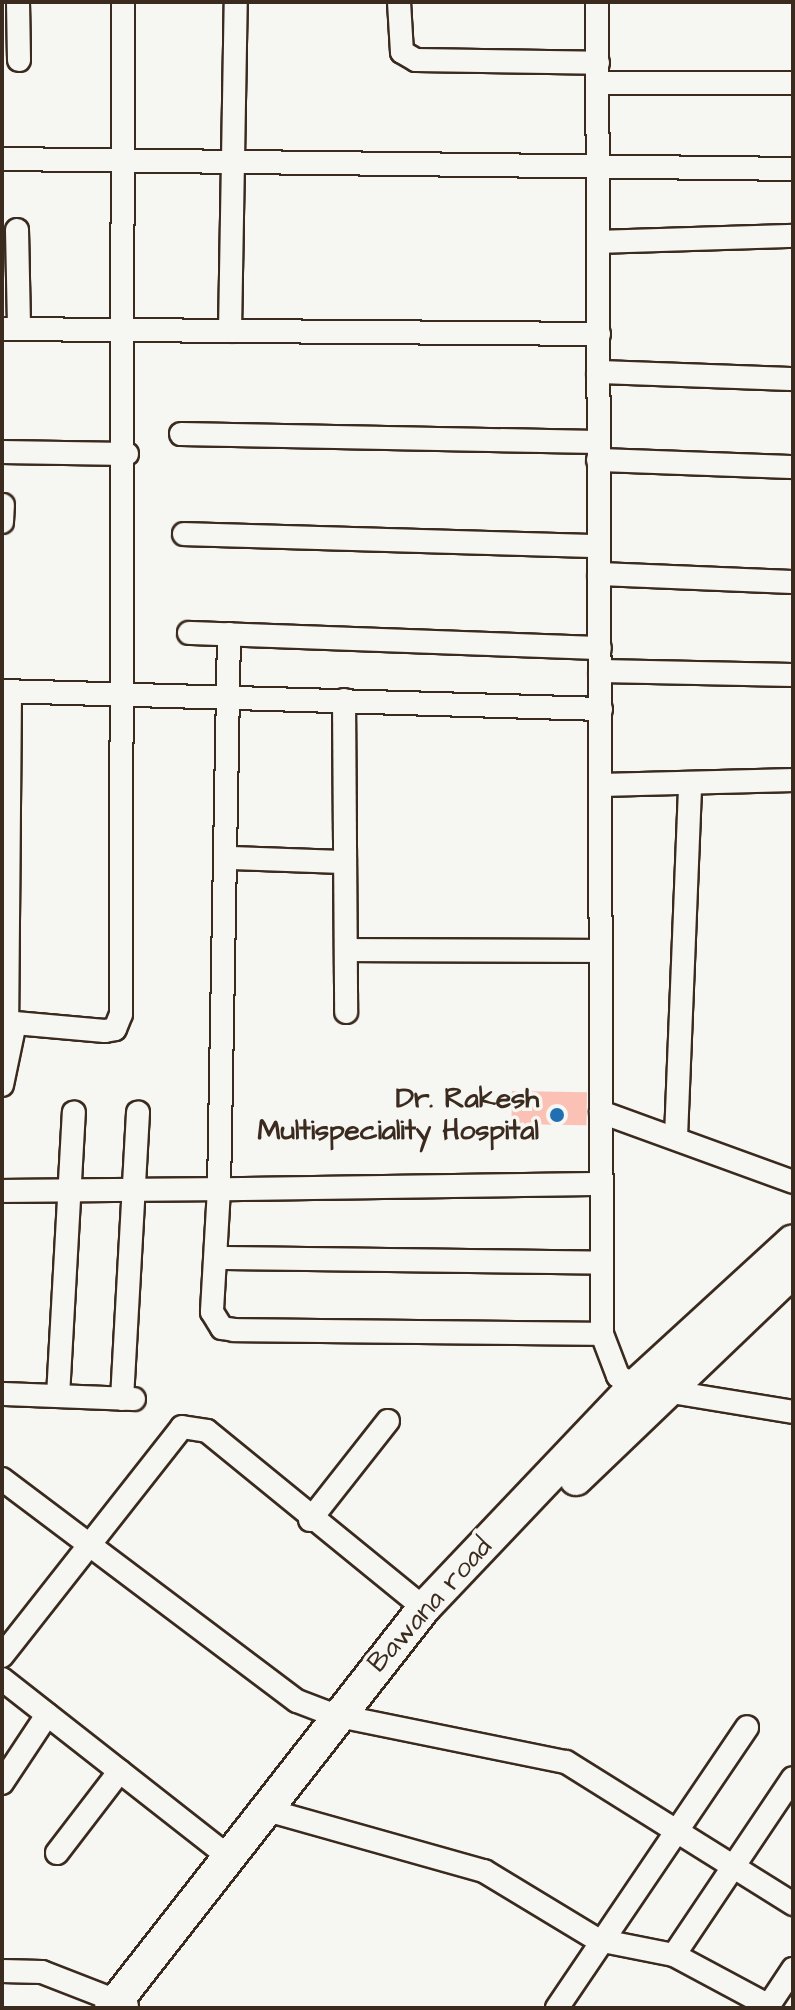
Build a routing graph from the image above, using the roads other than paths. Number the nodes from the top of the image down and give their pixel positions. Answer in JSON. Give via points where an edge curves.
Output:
{"nodes":[{"id":1,"x":18,"y":2,"type":"edge"},
{"id":2,"x":123,"y":2,"type":"edge"},
{"id":3,"x":236,"y":2,"type":"edge"},
{"id":4,"x":399,"y":2,"type":"edge"},
{"id":5,"x":597,"y":2,"type":"edge"},
{"id":6,"x":19,"y":60,"type":"dead end"},
{"id":7,"x":598,"y":73,"type":"junction"},
{"id":8,"x":793,"y":83,"type":"edge"},
{"id":9,"x":2,"y":159,"type":"edge"},
{"id":10,"x":235,"y":162,"type":"junction"},
{"id":11,"x":124,"y":163,"type":"junction"},
{"id":12,"x":597,"y":165,"type":"junction"},
{"id":13,"x":793,"y":169,"type":"edge"},
{"id":14,"x":17,"y":230,"type":"dead end"},
{"id":15,"x":793,"y":236,"type":"edge"},
{"id":16,"x":599,"y":242,"type":"junction"},
{"id":17,"x":11,"y":329,"type":"edge"},
{"id":18,"x":126,"y":330,"type":"junction"},
{"id":19,"x":230,"y":331,"type":"junction"},
{"id":20,"x":599,"y":334,"type":"junction"},
{"id":21,"x":598,"y":372,"type":"junction"},
{"id":22,"x":793,"y":379,"type":"edge"},
{"id":23,"x":181,"y":434,"type":"dead end"},
{"id":24,"x":598,"y":451,"type":"junction"},
{"id":25,"x":2,"y":452,"type":"edge"},
{"id":26,"x":127,"y":454,"type":"junction"},
{"id":27,"x":793,"y":467,"type":"edge"},
{"id":28,"x":3,"y":505,"type":"edge"},
{"id":29,"x":2,"y":522,"type":"edge"},
{"id":30,"x":184,"y":534,"type":"dead end"},
{"id":31,"x":598,"y":546,"type":"junction"},
{"id":32,"x":599,"y":574,"type":"junction"},
{"id":33,"x":793,"y":582,"type":"edge"},
{"id":34,"x":189,"y":633,"type":"dead end"},
{"id":35,"x":229,"y":634,"type":"junction"},
{"id":36,"x":600,"y":648,"type":"junction"},
{"id":37,"x":600,"y":671,"type":"junction"},
{"id":38,"x":793,"y":675,"type":"edge"},
{"id":39,"x":6,"y":691,"type":"edge"},
{"id":40,"x":124,"y":694,"type":"junction"},
{"id":41,"x":230,"y":697,"type":"junction"},
{"id":42,"x":344,"y":700,"type":"junction"},
{"id":43,"x":601,"y":709,"type":"junction"},
{"id":44,"x":793,"y":780,"type":"edge"},
{"id":45,"x":690,"y":783,"type":"junction"},
{"id":46,"x":602,"y":785,"type":"junction"},
{"id":47,"x":229,"y":858,"type":"junction"},
{"id":48,"x":345,"y":862,"type":"junction"},
{"id":49,"x":346,"y":950,"type":"junction"},
{"id":50,"x":601,"y":951,"type":"junction"},
{"id":51,"x":346,"y":1012,"type":"dead end"},
{"id":52,"x":7,"y":1037,"type":"junction"},
{"id":53,"x":2,"y":1085,"type":"edge"},
{"id":54,"x":74,"y":1112,"type":"dead end"},
{"id":55,"x":138,"y":1112,"type":"dead end"},
{"id":56,"x":601,"y":1112,"type":"junction"},
{"id":57,"x":676,"y":1137,"type":"junction"},
{"id":58,"x":793,"y":1182,"type":"edge"},
{"id":59,"x":600,"y":1184,"type":"junction"},
{"id":60,"x":219,"y":1189,"type":"junction"},
{"id":61,"x":2,"y":1191,"type":"edge"},
{"id":62,"x":130,"y":1191,"type":"junction"},
{"id":63,"x":66,"y":1193,"type":"junction"},
{"id":64,"x":793,"y":1241,"type":"edge"},
{"id":65,"x":216,"y":1258,"type":"junction"},
{"id":66,"x":601,"y":1263,"type":"junction"},
{"id":67,"x":793,"y":1271,"type":"edge"},
{"id":68,"x":602,"y":1334,"type":"junction"},
{"id":69,"x":649,"y":1390,"type":"junction"},
{"id":70,"x":2,"y":1394,"type":"edge"},
{"id":71,"x":58,"y":1396,"type":"junction"},
{"id":72,"x":793,"y":1412,"type":"edge"},
{"id":73,"x":388,"y":1421,"type":"dead end"},
{"id":74,"x":595,"y":1444,"type":"junction"},
{"id":75,"x":7,"y":1491,"type":"edge"},
{"id":76,"x":310,"y":1520,"type":"junction"},
{"id":77,"x":88,"y":1543,"type":"junction"},
{"id":78,"x":424,"y":1608,"type":"junction"},
{"id":79,"x":2,"y":1656,"type":"edge"},
{"id":80,"x":2,"y":1679,"type":"edge"},
{"id":81,"x":47,"y":1715,"type":"junction"},
{"id":82,"x":344,"y":1718,"type":"junction"},
{"id":83,"x":747,"y":1727,"type":"dead end"},
{"id":84,"x":120,"y":1771,"type":"junction"},
{"id":85,"x":793,"y":1778,"type":"edge"},
{"id":86,"x":2,"y":1783,"type":"edge"},
{"id":87,"x":272,"y":1812,"type":"junction"},
{"id":88,"x":677,"y":1827,"type":"junction"},
{"id":89,"x":57,"y":1853,"type":"dead end"},
{"id":90,"x":228,"y":1856,"type":"junction"},
{"id":91,"x":738,"y":1869,"type":"junction"},
{"id":92,"x":793,"y":1904,"type":"edge"},
{"id":93,"x":598,"y":1940,"type":"junction"},
{"id":94,"x":674,"y":1955,"type":"junction"},
{"id":95,"x":793,"y":1969,"type":"edge"},
{"id":96,"x":2,"y":1971,"type":"edge"},
{"id":97,"x":125,"y":2006,"type":"edge"},
{"id":98,"x":768,"y":2007,"type":"edge"},
{"id":99,"x":557,"y":2008,"type":"edge"}],
"edges":[{"from":1,"to":6,"type":"street"},
{"from":2,"to":11,"type":"street"},
{"from":3,"to":10,"type":"street"},
{"from":4,"to":7,"type":"street","via":[[402,52],[416,60]]},
{"from":5,"to":7,"type":"street"},
{"from":7,"to":8,"type":"street"},
{"from":7,"to":12,"type":"street"},
{"from":9,"to":11,"type":"street"},
{"from":10,"to":11,"type":"street"},
{"from":10,"to":12,"type":"street"},
{"from":10,"to":19,"type":"street"},
{"from":11,"to":18,"type":"street"},
{"from":12,"to":13,"type":"street"},
{"from":12,"to":16,"type":"street"},
{"from":14,"to":17,"type":"street"},
{"from":15,"to":16,"type":"street"},
{"from":16,"to":20,"type":"street"},
{"from":17,"to":18,"type":"street"},
{"from":18,"to":19,"type":"street"},
{"from":18,"to":26,"type":"street"},
{"from":19,"to":20,"type":"street"},
{"from":20,"to":21,"type":"street"},
{"from":21,"to":22,"type":"street"},
{"from":21,"to":24,"type":"street"},
{"from":23,"to":24,"type":"street"},
{"from":24,"to":27,"type":"street"},
{"from":24,"to":31,"type":"street"},
{"from":25,"to":26,"type":"street"},
{"from":26,"to":40,"type":"street"},
{"from":28,"to":29,"type":"street"},
{"from":30,"to":31,"type":"street"},
{"from":31,"to":32,"type":"street"},
{"from":32,"to":33,"type":"street"},
{"from":32,"to":36,"type":"street"},
{"from":34,"to":35,"type":"street"},
{"from":35,"to":36,"type":"street"},
{"from":35,"to":41,"type":"street"},
{"from":36,"to":37,"type":"street"},
{"from":37,"to":38,"type":"street"},
{"from":37,"to":43,"type":"street"},
{"from":39,"to":40,"type":"street"},
{"from":39,"to":52,"type":"street"},
{"from":40,"to":41,"type":"street"},
{"from":40,"to":52,"type":"street","via":[[119,1022],[105,1031],[22,1022]]},
{"from":41,"to":42,"type":"street"},
{"from":41,"to":47,"type":"street"},
{"from":42,"to":43,"type":"street"},
{"from":42,"to":48,"type":"street"},
{"from":43,"to":46,"type":"street"},
{"from":44,"to":45,"type":"street"},
{"from":45,"to":46,"type":"street"},
{"from":45,"to":57,"type":"street"},
{"from":46,"to":50,"type":"street"},
{"from":47,"to":48,"type":"street"},
{"from":47,"to":60,"type":"street"},
{"from":48,"to":49,"type":"street"},
{"from":49,"to":50,"type":"street"},
{"from":49,"to":51,"type":"street"},
{"from":50,"to":56,"type":"street"},
{"from":52,"to":53,"type":"street"},
{"from":54,"to":63,"type":"street"},
{"from":55,"to":62,"type":"street"},
{"from":56,"to":57,"type":"street"},
{"from":56,"to":59,"type":"street"},
{"from":57,"to":58,"type":"street"},
{"from":59,"to":60,"type":"street"},
{"from":59,"to":66,"type":"street"},
{"from":60,"to":62,"type":"street"},
{"from":60,"to":65,"type":"street"},
{"from":61,"to":63,"type":"street"},
{"from":62,"to":63,"type":"street"},
{"from":62,"to":71,"type":"street","via":[[128,1399]]},
{"from":63,"to":71,"type":"street"},
{"from":64,"to":69,"type":"street","name":"Bawana road"},
{"from":65,"to":66,"type":"street"},
{"from":65,"to":68,"type":"street","via":[[215,1321],[234,1330]]},
{"from":66,"to":68,"type":"street"},
{"from":67,"to":69,"type":"street","name":"Bawana road"},
{"from":68,"to":69,"type":"street","via":[[618,1376]]},
{"from":69,"to":72,"type":"street"},
{"from":69,"to":74,"type":"street","name":"Bawana road"},
{"from":70,"to":71,"type":"street"},
{"from":73,"to":76,"type":"street"},
{"from":74,"to":78,"type":"street","name":"Bawana road"},
{"from":74,"to":82,"type":"street","name":"Bawana road"},
{"from":75,"to":77,"type":"street"},
{"from":76,"to":77,"type":"street","via":[[207,1431],[182,1427]]},
{"from":76,"to":78,"type":"street"},
{"from":77,"to":79,"type":"street"},
{"from":77,"to":82,"type":"street","via":[[297,1701]]},
{"from":78,"to":82,"type":"street","name":"Bawana road"},
{"from":80,"to":81,"type":"street"},
{"from":81,"to":84,"type":"street"},
{"from":81,"to":86,"type":"street"},
{"from":82,"to":87,"type":"street","name":"Bawana road"},
{"from":82,"to":88,"type":"street","via":[[547,1756]]},
{"from":83,"to":88,"type":"street"},
{"from":84,"to":89,"type":"street"},
{"from":84,"to":90,"type":"street"},
{"from":85,"to":91,"type":"street"},
{"from":87,"to":90,"type":"street","name":"Bawana road"},
{"from":87,"to":93,"type":"street","via":[[484,1871]]},
{"from":87,"to":97,"type":"street","name":"Bawana road"},
{"from":88,"to":91,"type":"street"},
{"from":88,"to":93,"type":"street"},
{"from":90,"to":97,"type":"street","name":"Bawana road"},
{"from":91,"to":92,"type":"street"},
{"from":91,"to":94,"type":"street"},
{"from":93,"to":94,"type":"street"},
{"from":93,"to":99,"type":"street"},
{"from":94,"to":98,"type":"street"},
{"from":95,"to":98,"type":"street"},
{"from":96,"to":97,"type":"street","via":[[42,1972]]}]}
